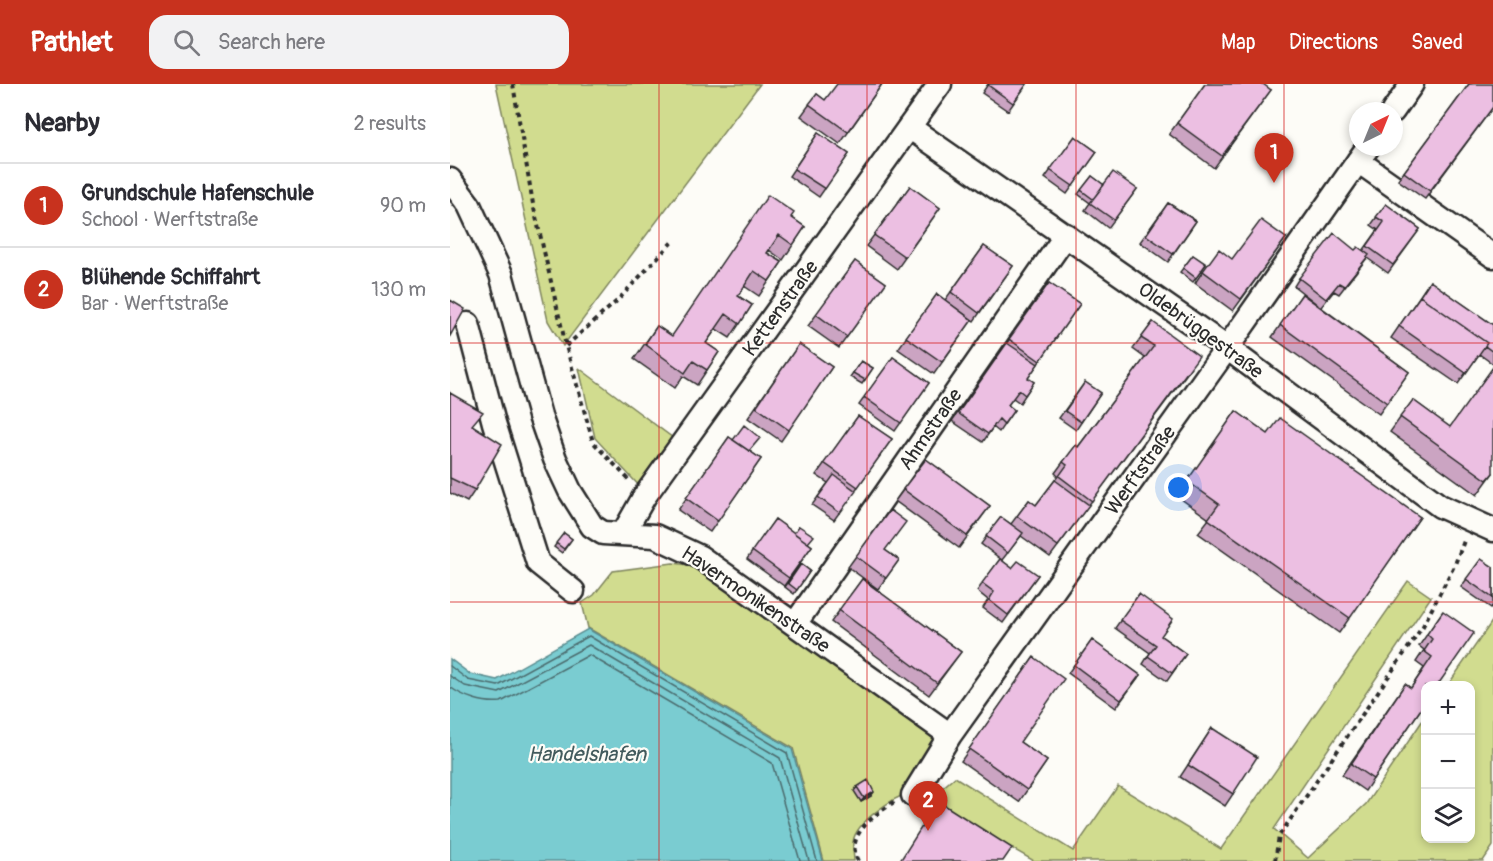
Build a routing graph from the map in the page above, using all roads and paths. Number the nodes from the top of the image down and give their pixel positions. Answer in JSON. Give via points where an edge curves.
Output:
{"nodes":[{"id":1,"x":513,"y":84,"type":"edge"},
{"id":2,"x":940,"y":84,"type":"edge"},
{"id":3,"x":1412,"y":84,"type":"edge"},
{"id":4,"x":1399,"y":102,"type":"edge"},
{"id":5,"x":909,"y":127,"type":"junction"},
{"id":6,"x":1362,"y":156,"type":"edge"},
{"id":7,"x":1366,"y":156,"type":"edge"},
{"id":8,"x":450,"y":180,"type":"edge"},
{"id":9,"x":1066,"y":235,"type":"junction"},
{"id":10,"x":674,"y":240,"type":"dead end"},
{"id":11,"x":1493,"y":255,"type":"edge"},
{"id":12,"x":468,"y":324,"type":"dead end"},
{"id":13,"x":566,"y":346,"type":"junction"},
{"id":14,"x":1227,"y":348,"type":"junction"},
{"id":15,"x":644,"y":497,"type":"junction"},
{"id":16,"x":1471,"y":520,"type":"junction"},
{"id":17,"x":1493,"y":530,"type":"edge"},
{"id":18,"x":623,"y":534,"type":"junction"},
{"id":19,"x":573,"y":591,"type":"dead end"},
{"id":20,"x":795,"y":624,"type":"junction"},
{"id":21,"x":950,"y":735,"type":"junction"},
{"id":22,"x":904,"y":798,"type":"joint"},
{"id":23,"x":858,"y":861,"type":"edge"},
{"id":24,"x":1275,"y":861,"type":"edge"}],
"edges":[{"from":1,"to":13,"type":"path","via":[[533,204]]},
{"from":2,"to":5,"type":"street","name":"Kettenstraße"},
{"from":3,"to":4,"type":"street"},
{"from":5,"to":9,"type":"street","name":"Oldebrüggestraße"},
{"from":5,"to":15,"type":"street","name":"Kettenstraße"},
{"from":6,"to":14,"type":"street","name":"Werftstraße"},
{"from":7,"to":11,"type":"street"},
{"from":8,"to":18,"type":"street","name":"Havermonikenstraße","via":[[469,205],[501,274],[540,416],[570,491],[592,526],[603,533]]},
{"from":9,"to":14,"type":"street","name":"Oldebrüggestraße"},
{"from":9,"to":20,"type":"street","name":"Ahmstraße"},
{"from":10,"to":13,"type":"path","via":[[617,301]]},
{"from":12,"to":19,"type":"street","via":[[538,563]]},
{"from":13,"to":15,"type":"path","via":[[593,441]]},
{"from":14,"to":16,"type":"street","name":"Oldebrüggestraße","via":[[1440,506]]},
{"from":14,"to":21,"type":"street","name":"Werftstraße"},
{"from":15,"to":18,"type":"street","name":"Kettenstraße"},
{"from":16,"to":17,"type":"street","name":"Oldebrüggestraße"},
{"from":16,"to":24,"type":"path","via":[[1455,564],[1423,626],[1279,836]]},
{"from":18,"to":20,"type":"street","name":"Havermonikenstraße","via":[[655,536],[700,557]]},
{"from":20,"to":21,"type":"street","name":"Havermonikenstraße"},
{"from":21,"to":22,"type":"street","name":"Werftstraße"},
{"from":22,"to":23,"type":"path","via":[[864,824],[855,839]]}]}
